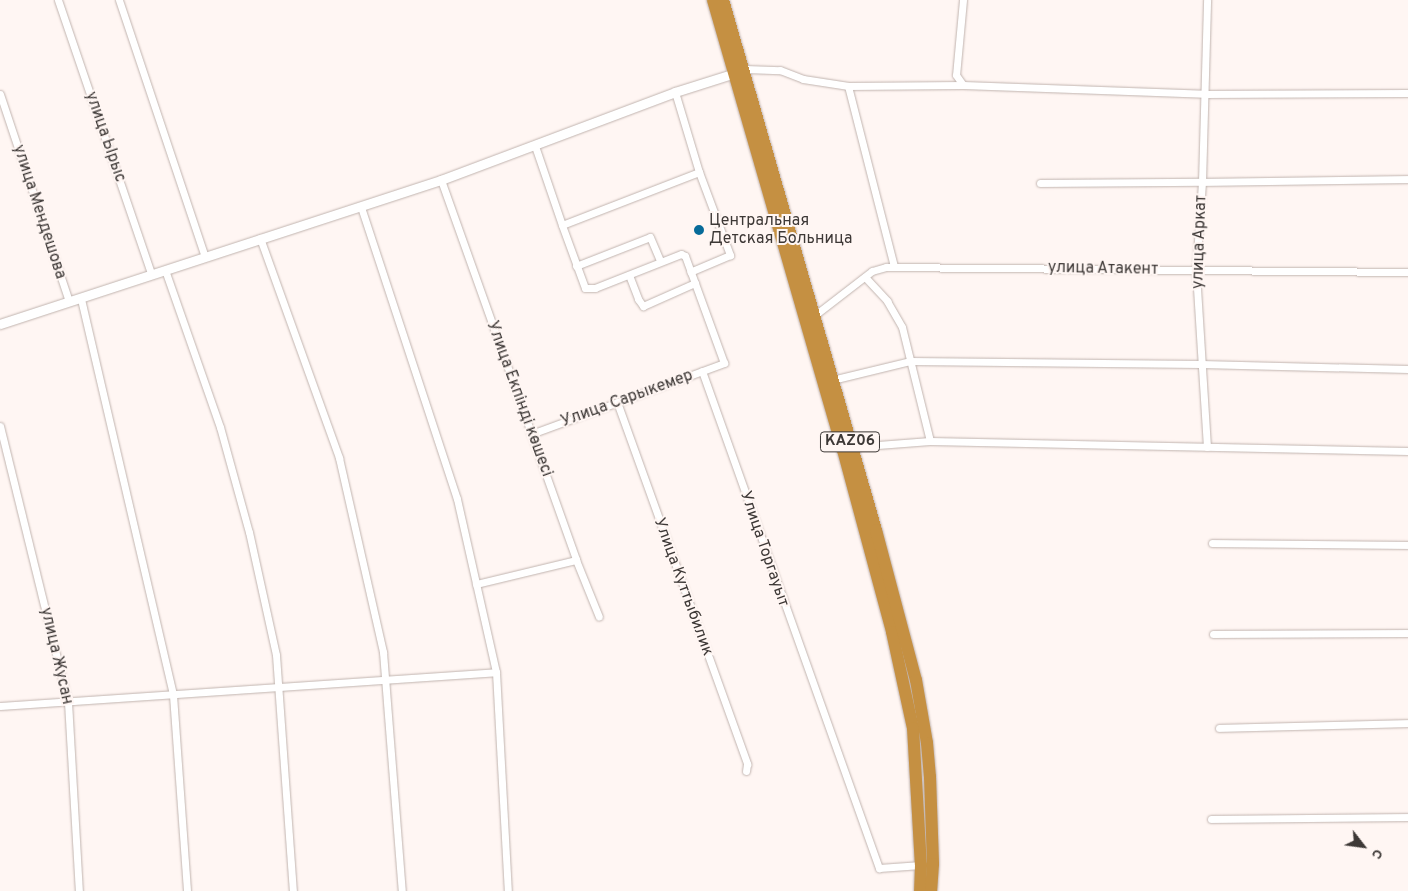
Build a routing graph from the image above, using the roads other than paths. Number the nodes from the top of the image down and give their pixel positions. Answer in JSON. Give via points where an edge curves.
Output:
{"nodes":[{"id":1,"x":58,"y":0,"type":"edge"},
{"id":2,"x":120,"y":0,"type":"edge"},
{"id":3,"x":713,"y":0,"type":"edge"},
{"id":4,"x":723,"y":0,"type":"edge"},
{"id":5,"x":962,"y":0,"type":"edge"},
{"id":6,"x":1207,"y":0,"type":"edge"},
{"id":7,"x":740,"y":71,"type":"junction"},
{"id":8,"x":963,"y":85,"type":"junction"},
{"id":9,"x":848,"y":86,"type":"junction"},
{"id":10,"x":675,"y":92,"type":"junction"},
{"id":11,"x":1408,"y":92,"type":"edge"},
{"id":12,"x":0,"y":94,"type":"edge"},
{"id":13,"x":1204,"y":94,"type":"junction"},
{"id":14,"x":535,"y":146,"type":"junction"},
{"id":15,"x":699,"y":172,"type":"junction"},
{"id":16,"x":1408,"y":179,"type":"edge"},
{"id":17,"x":440,"y":180,"type":"junction"},
{"id":18,"x":1202,"y":182,"type":"junction"},
{"id":19,"x":1040,"y":183,"type":"dead end"},
{"id":20,"x":361,"y":207,"type":"junction"},
{"id":21,"x":562,"y":225,"type":"junction"},
{"id":22,"x":260,"y":238,"type":"junction"},
{"id":23,"x":205,"y":256,"type":"junction"},
{"id":24,"x":660,"y":261,"type":"junction"},
{"id":25,"x":576,"y":266,"type":"junction"},
{"id":26,"x":894,"y":266,"type":"junction"},
{"id":27,"x":165,"y":270,"type":"junction"},
{"id":28,"x":1196,"y":270,"type":"junction"},
{"id":29,"x":690,"y":272,"type":"junction"},
{"id":30,"x":1408,"y":272,"type":"edge"},
{"id":31,"x":151,"y":273,"type":"junction"},
{"id":32,"x":629,"y":275,"type":"junction"},
{"id":33,"x":865,"y":276,"type":"junction"},
{"id":34,"x":695,"y":283,"type":"junction"},
{"id":35,"x":81,"y":298,"type":"junction"},
{"id":36,"x":69,"y":301,"type":"junction"},
{"id":37,"x":815,"y":315,"type":"junction"},
{"id":38,"x":0,"y":324,"type":"edge"},
{"id":39,"x":910,"y":361,"type":"junction"},
{"id":40,"x":1201,"y":364,"type":"junction"},
{"id":41,"x":1408,"y":369,"type":"edge"},
{"id":42,"x":702,"y":372,"type":"junction"},
{"id":43,"x":832,"y":380,"type":"junction"},
{"id":44,"x":617,"y":402,"type":"junction"},
{"id":45,"x":0,"y":426,"type":"edge"},
{"id":46,"x":531,"y":434,"type":"junction"},
{"id":47,"x":930,"y":441,"type":"junction"},
{"id":48,"x":852,"y":447,"type":"junction"},
{"id":49,"x":1207,"y":447,"type":"junction"},
{"id":50,"x":1408,"y":451,"type":"edge"},
{"id":51,"x":1212,"y":543,"type":"dead end"},
{"id":52,"x":1408,"y":545,"type":"edge"},
{"id":53,"x":576,"y":560,"type":"junction"},
{"id":54,"x":476,"y":584,"type":"junction"},
{"id":55,"x":599,"y":617,"type":"dead end"},
{"id":56,"x":894,"y":618,"type":"junction"},
{"id":57,"x":1408,"y":633,"type":"edge"},
{"id":58,"x":1213,"y":634,"type":"dead end"},
{"id":59,"x":496,"y":672,"type":"junction"},
{"id":60,"x":387,"y":680,"type":"junction"},
{"id":61,"x":279,"y":688,"type":"junction"},
{"id":62,"x":173,"y":695,"type":"junction"},
{"id":63,"x":68,"y":702,"type":"junction"},
{"id":64,"x":0,"y":706,"type":"edge"},
{"id":65,"x":1408,"y":723,"type":"edge"},
{"id":66,"x":1219,"y":728,"type":"dead end"},
{"id":67,"x":746,"y":771,"type":"dead end"},
{"id":68,"x":1408,"y":818,"type":"edge"},
{"id":69,"x":1211,"y":819,"type":"dead end"},
{"id":70,"x":921,"y":865,"type":"junction"},
{"id":71,"x":79,"y":891,"type":"edge"},
{"id":72,"x":187,"y":891,"type":"edge"},
{"id":73,"x":293,"y":891,"type":"edge"},
{"id":74,"x":402,"y":891,"type":"edge"},
{"id":75,"x":508,"y":891,"type":"edge"},
{"id":76,"x":920,"y":891,"type":"edge"},
{"id":77,"x":931,"y":891,"type":"edge"}],
"edges":[{"from":1,"to":31,"type":"street","name":"улица Ырыс"},
{"from":2,"to":23,"type":"street"},
{"from":3,"to":7,"type":"highway","number":"KАZ06"},
{"from":4,"to":7,"type":"highway","number":"KАZ06"},
{"from":5,"to":8,"type":"street","via":[[956,75]]},
{"from":6,"to":13,"type":"street"},
{"from":7,"to":9,"type":"street","via":[[780,70],[803,79]]},
{"from":7,"to":10,"type":"main road"},
{"from":7,"to":37,"type":"highway","number":"KАZ06"},
{"from":7,"to":56,"type":"highway","number":"KАZ06"},
{"from":8,"to":9,"type":"street"},
{"from":8,"to":13,"type":"street"},
{"from":9,"to":26,"type":"street"},
{"from":10,"to":14,"type":"main road"},
{"from":10,"to":15,"type":"street"},
{"from":11,"to":13,"type":"street"},
{"from":12,"to":36,"type":"street","name":"улица Мендешова"},
{"from":13,"to":18,"type":"street"},
{"from":14,"to":17,"type":"main road"},
{"from":14,"to":21,"type":"street"},
{"from":15,"to":21,"type":"street"},
{"from":15,"to":29,"type":"street","via":[[730,255]]},
{"from":16,"to":18,"type":"street","name":"улица Аркат"},
{"from":17,"to":20,"type":"main road"},
{"from":17,"to":46,"type":"street","name":"Улица Екпінді көшесі"},
{"from":18,"to":19,"type":"street"},
{"from":18,"to":28,"type":"street","name":"улица Аркат"},
{"from":20,"to":22,"type":"main road"},
{"from":20,"to":54,"type":"street","via":[[457,499]]},
{"from":21,"to":25,"type":"street"},
{"from":22,"to":23,"type":"main road"},
{"from":22,"to":60,"type":"street","via":[[339,458]]},
{"from":23,"to":27,"type":"main road"},
{"from":24,"to":25,"type":"street","via":[[650,237]]},
{"from":24,"to":29,"type":"street","via":[[681,254],[685,256]]},
{"from":24,"to":32,"type":"street"},
{"from":25,"to":32,"type":"street","via":[[585,288],[595,288]]},
{"from":26,"to":28,"type":"street","name":"улица Атакент"},
{"from":26,"to":33,"type":"street","name":"улица Атакент","via":[[878,268]]},
{"from":27,"to":31,"type":"main road"},
{"from":27,"to":61,"type":"street","via":[[217,418],[230,465],[276,655]]},
{"from":28,"to":30,"type":"street","name":"улица Атакент"},
{"from":28,"to":40,"type":"street","name":"улица Аркат"},
{"from":29,"to":34,"type":"street"},
{"from":31,"to":35,"type":"main road"},
{"from":32,"to":34,"type":"street","via":[[643,306]]},
{"from":33,"to":37,"type":"street","name":"улица Атакент"},
{"from":33,"to":39,"type":"street","via":[[888,301],[902,327]]},
{"from":34,"to":42,"type":"street","name":"Улица Сарыкемер","via":[[724,363]]},
{"from":35,"to":36,"type":"main road"},
{"from":35,"to":62,"type":"street"},
{"from":36,"to":38,"type":"main road"},
{"from":37,"to":43,"type":"highway","number":"KАZ06"},
{"from":39,"to":40,"type":"street"},
{"from":39,"to":43,"type":"street"},
{"from":39,"to":47,"type":"street"},
{"from":40,"to":41,"type":"street"},
{"from":40,"to":49,"type":"street","name":"улица Аркат"},
{"from":42,"to":44,"type":"street","name":"Улица Сарыкемер"},
{"from":42,"to":70,"type":"street","name":"Улица Торгауыт","via":[[879,868]]},
{"from":43,"to":48,"type":"highway","number":"KАZ06"},
{"from":44,"to":46,"type":"street","name":"Улица Сарыкемер"},
{"from":44,"to":67,"type":"street","name":"Улица Куттыбилик","via":[[747,764]]},
{"from":45,"to":63,"type":"street","name":"улица Жусан"},
{"from":46,"to":53,"type":"street","name":"Улица Екпінді көшесі"},
{"from":47,"to":48,"type":"street"},
{"from":47,"to":49,"type":"street"},
{"from":48,"to":56,"type":"highway","number":"KАZ06"},
{"from":49,"to":50,"type":"street"},
{"from":51,"to":52,"type":"street"},
{"from":53,"to":54,"type":"street"},
{"from":53,"to":55,"type":"street","name":"Улица Екпінді көшесі"},
{"from":54,"to":59,"type":"street"},
{"from":56,"to":70,"type":"highway","number":"KАZ06","via":[[913,728]]},
{"from":56,"to":77,"type":"highway","number":"KАZ06","via":[[916,680],[927,743],[933,864]]},
{"from":57,"to":58,"type":"street"},
{"from":59,"to":60,"type":"street"},
{"from":59,"to":75,"type":"street"},
{"from":60,"to":61,"type":"street"},
{"from":60,"to":74,"type":"street"},
{"from":61,"to":62,"type":"street"},
{"from":61,"to":73,"type":"street"},
{"from":62,"to":63,"type":"street"},
{"from":62,"to":72,"type":"street"},
{"from":63,"to":64,"type":"street"},
{"from":63,"to":71,"type":"street","name":"улица Жусан"},
{"from":65,"to":66,"type":"street"},
{"from":68,"to":69,"type":"street"},
{"from":70,"to":76,"type":"highway","number":"KАZ06"}]}
